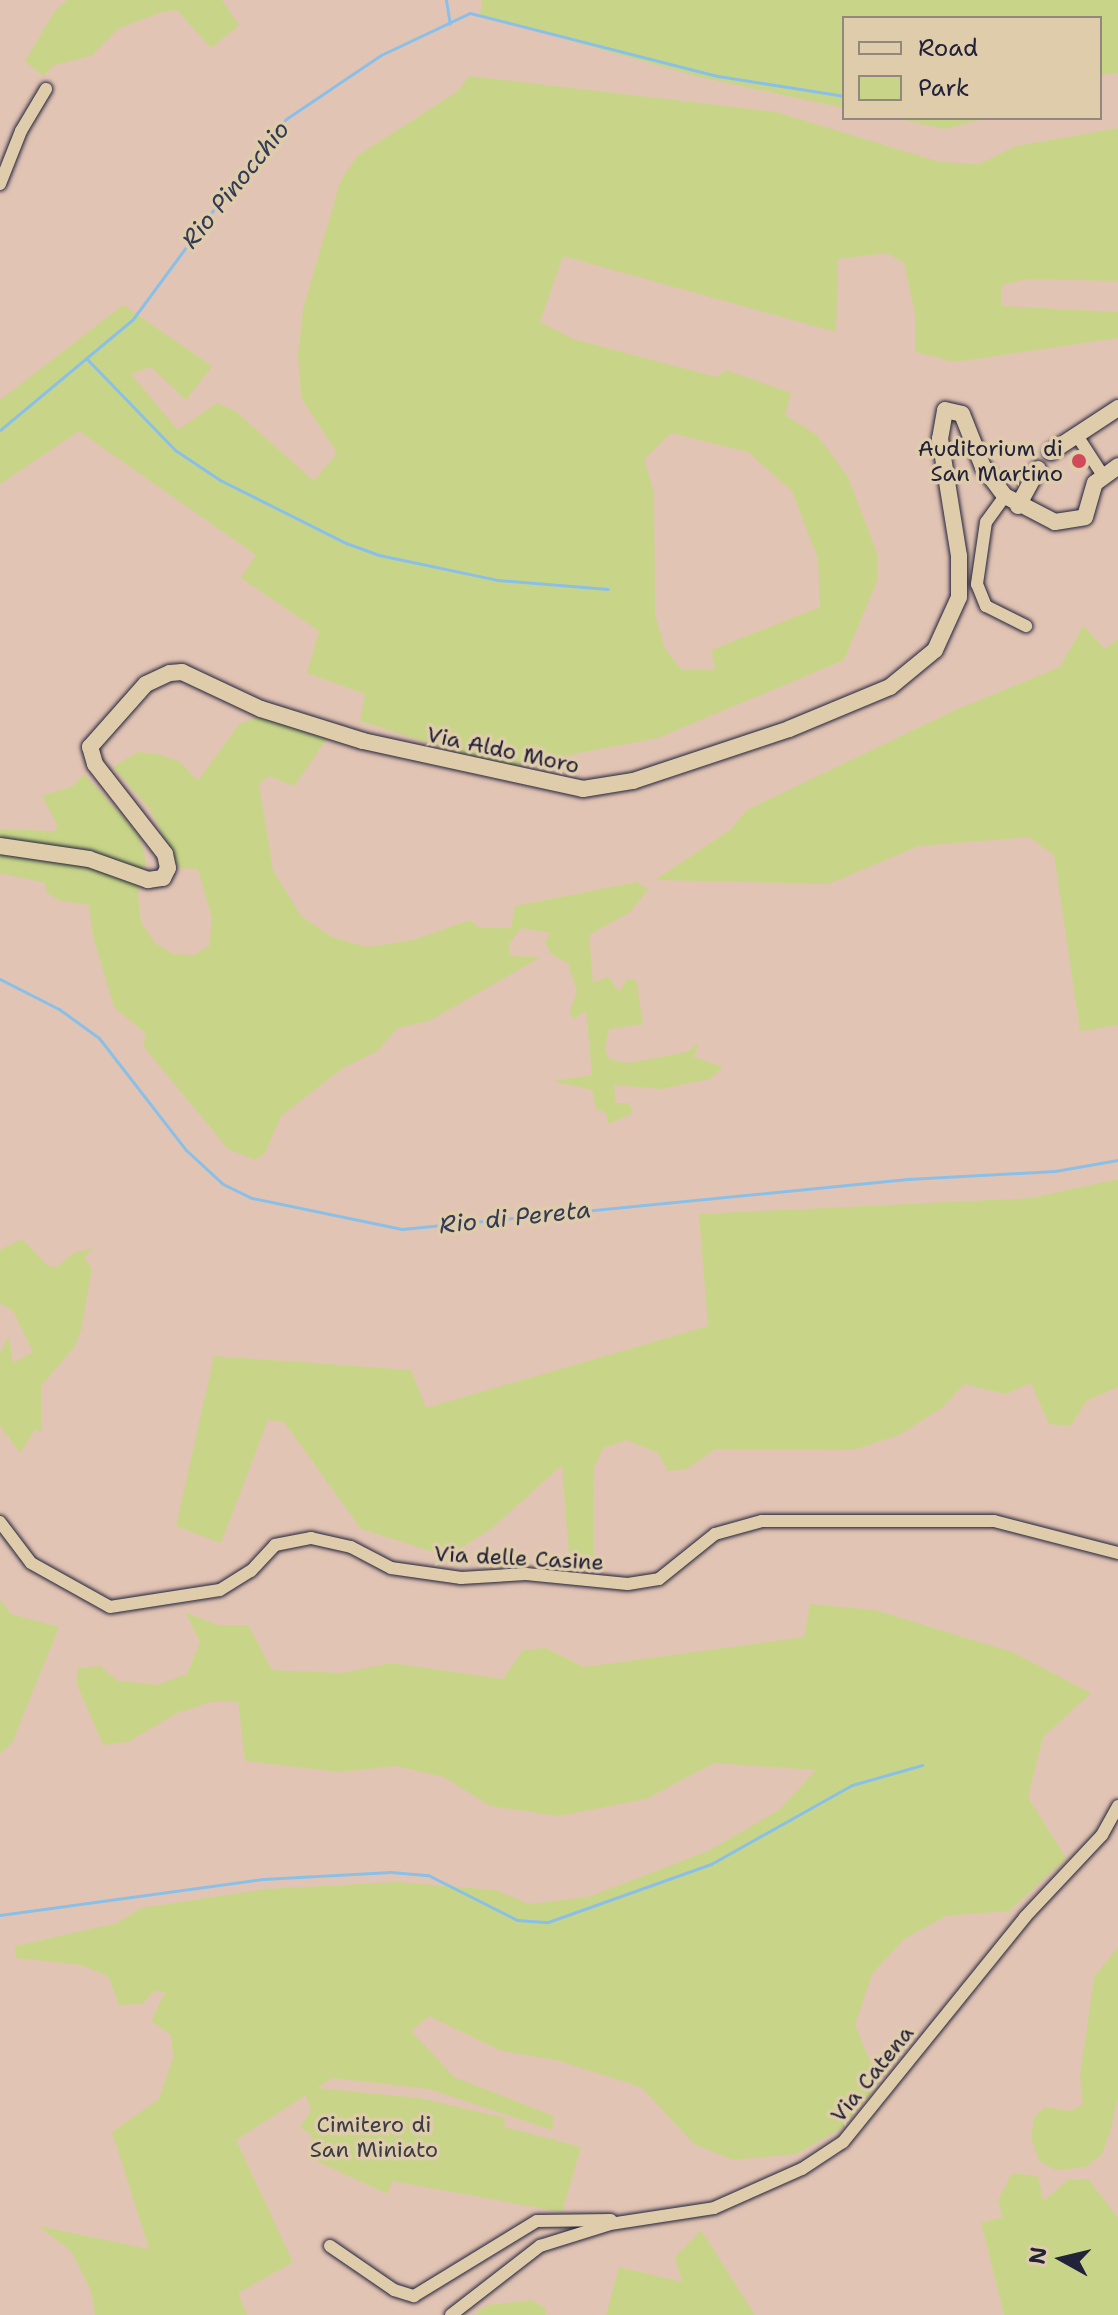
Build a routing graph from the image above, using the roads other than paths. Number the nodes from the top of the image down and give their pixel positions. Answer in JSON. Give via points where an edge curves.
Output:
{"nodes":[{"id":1,"x":46,"y":89,"type":"dead end"},
{"id":2,"x":0,"y":184,"type":"edge"},
{"id":3,"x":1118,"y":408,"type":"edge"},
{"id":4,"x":1076,"y":434,"type":"junction"},
{"id":5,"x":1051,"y":452,"type":"dead end"},
{"id":6,"x":1118,"y":466,"type":"edge"},
{"id":7,"x":1038,"y":469,"type":"dead end"},
{"id":8,"x":1102,"y":474,"type":"junction"},
{"id":9,"x":1012,"y":501,"type":"junction"},
{"id":10,"x":1026,"y":626,"type":"dead end"},
{"id":11,"x":0,"y":846,"type":"edge"},
{"id":12,"x":0,"y":1522,"type":"edge"},
{"id":13,"x":1118,"y":1553,"type":"edge"},
{"id":14,"x":1118,"y":1806,"type":"edge"},
{"id":15,"x":634,"y":2220,"type":"junction"},
{"id":16,"x":330,"y":2246,"type":"dead end"},
{"id":17,"x":451,"y":2315,"type":"edge"}],
"edges":[{"from":1,"to":2,"type":"street","via":[[21,131]]},
{"from":3,"to":4,"type":"main road"},
{"from":4,"to":5,"type":"main road"},
{"from":4,"to":8,"type":"street"},
{"from":6,"to":8,"type":"main road"},
{"from":7,"to":9,"type":"main road"},
{"from":8,"to":9,"type":"main road","via":[[1091,490],[1089,512],[1078,520],[1055,522]]},
{"from":9,"to":10,"type":"street","via":[[986,522],[977,584],[986,606]]},
{"from":9,"to":11,"type":"main road","name":"Via Aldo Moro","via":[[983,467],[962,414],[945,410],[940,439],[959,556],[959,597],[935,650],[890,687],[789,729],[633,781],[583,789],[363,741],[261,709],[182,672],[170,673],[146,684],[90,747],[95,764],[165,854],[168,868],[163,878],[148,880],[89,859]]},
{"from":12,"to":13,"type":"street","name":"Via delle Casine","via":[[31,1563],[110,1607],[220,1590],[251,1571],[275,1545],[311,1538],[351,1547],[391,1568],[461,1578],[526,1574],[628,1584],[659,1579],[715,1534],[762,1521],[994,1521]]},
{"from":14,"to":15,"type":"street","name":"Via Catena","via":[[1102,1835],[1025,1917],[843,2142],[802,2169],[714,2208]]},
{"from":15,"to":16,"type":"street","via":[[537,2221],[414,2296],[394,2290]]},
{"from":15,"to":17,"type":"street","name":"Via Catena","via":[[540,2246]]}]}
